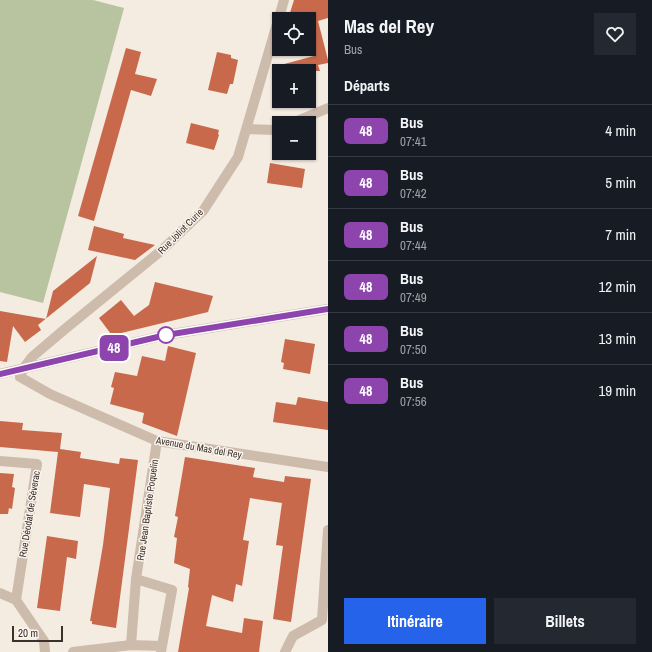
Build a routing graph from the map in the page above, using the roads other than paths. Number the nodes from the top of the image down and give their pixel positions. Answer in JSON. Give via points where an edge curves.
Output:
{"nodes":[{"id":1,"x":284,"y":0,"type":"edge"},
{"id":2,"x":328,"y":108,"type":"edge"},
{"id":3,"x":309,"y":116,"type":"edge"},
{"id":4,"x":247,"y":129,"type":"junction"},
{"id":5,"x":272,"y":130,"type":"edge"},
{"id":6,"x":328,"y":309,"type":"edge"},
{"id":7,"x":23,"y":369,"type":"junction"},
{"id":8,"x":0,"y":374,"type":"edge"},
{"id":9,"x":156,"y":441,"type":"junction"},
{"id":10,"x":0,"y":461,"type":"edge"},
{"id":11,"x":328,"y":467,"type":"edge"},
{"id":12,"x":328,"y":530,"type":"edge"},
{"id":13,"x":136,"y":579,"type":"junction"},
{"id":14,"x":0,"y":593,"type":"edge"},
{"id":15,"x":16,"y":600,"type":"junction"},
{"id":16,"x":325,"y":622,"type":"edge"},
{"id":17,"x":131,"y":645,"type":"junction"},
{"id":18,"x":162,"y":649,"type":"edge"},
{"id":19,"x":45,"y":652,"type":"edge"},
{"id":20,"x":73,"y":652,"type":"edge"},
{"id":21,"x":285,"y":652,"type":"edge"}],
"edges":[{"from":1,"to":4,"type":"street","name":"Rue Joliot Curie"},
{"from":2,"to":3,"type":"street"},
{"from":4,"to":5,"type":"street"},
{"from":4,"to":7,"type":"street","name":"Rue Joliot Curie","via":[[238,157],[202,211],[162,250],[32,357]]},
{"from":6,"to":7,"type":"street","via":[[166,335]]},
{"from":7,"to":8,"type":"street"},
{"from":7,"to":9,"type":"street","name":"Avenue du Mas del Rey","via":[[20,377],[50,394]]},
{"from":9,"to":11,"type":"street","name":"Avenue du Mas del Rey"},
{"from":9,"to":13,"type":"street","name":"Rue Jean Baptiste Poquelin"},
{"from":10,"to":15,"type":"street","name":"Rue Déodat de Séverac","via":[[37,464]]},
{"from":12,"to":16,"type":"street"},
{"from":13,"to":17,"type":"street","name":"Rue Jean Baptiste Poquelin"},
{"from":13,"to":18,"type":"street","via":[[172,590]]},
{"from":14,"to":15,"type":"street"},
{"from":15,"to":19,"type":"street","via":[[44,641]]},
{"from":16,"to":21,"type":"street","via":[[293,636]]},
{"from":17,"to":18,"type":"street"},
{"from":17,"to":20,"type":"street"}]}
